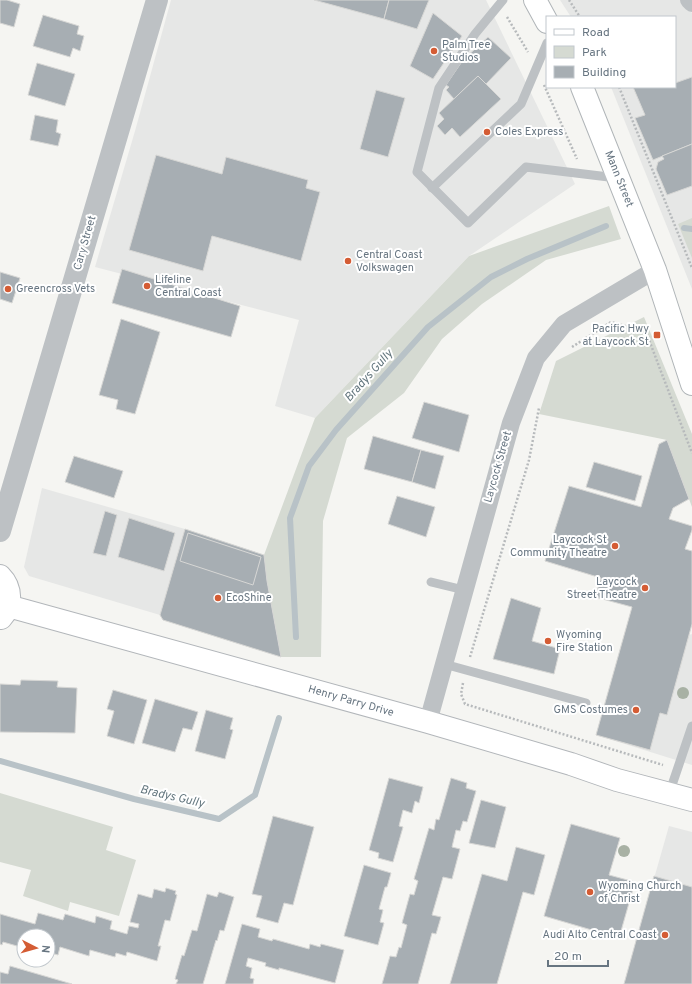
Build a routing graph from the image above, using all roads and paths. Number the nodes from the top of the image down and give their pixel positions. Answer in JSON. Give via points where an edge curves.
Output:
{"nodes":[{"id":1,"x":157,"y":0,"type":"edge"},
{"id":2,"x":503,"y":0,"type":"edge"},
{"id":3,"x":535,"y":0,"type":"edge"},
{"id":4,"x":569,"y":0,"type":"edge"},
{"id":5,"x":689,"y":0,"type":"edge"},
{"id":6,"x":692,"y":3,"type":"edge"},
{"id":7,"x":579,"y":16,"type":"edge"},
{"id":8,"x":546,"y":20,"type":"edge"},
{"id":9,"x":546,"y":45,"type":"edge"},
{"id":10,"x":582,"y":88,"type":"edge"},
{"id":11,"x":619,"y":88,"type":"edge"},
{"id":12,"x":619,"y":178,"type":"junction"},
{"id":13,"x":432,"y":188,"type":"junction"},
{"id":14,"x":692,"y":268,"type":"edge"},
{"id":15,"x":656,"y":270,"type":"junction"},
{"id":16,"x":692,"y":342,"type":"edge"},
{"id":17,"x":571,"y":347,"type":"dead end"},
{"id":18,"x":692,"y":384,"type":"edge"},
{"id":19,"x":539,"y":405,"type":"dead end"},
{"id":20,"x":692,"y":453,"type":"edge"},
{"id":21,"x":0,"y":531,"type":"edge"},
{"id":22,"x":0,"y":576,"type":"edge"},
{"id":23,"x":431,"y":582,"type":"dead end"},
{"id":24,"x":464,"y":590,"type":"junction"},
{"id":25,"x":4,"y":612,"type":"edge"},
{"id":26,"x":444,"y":664,"type":"junction"},
{"id":27,"x":466,"y":670,"type":"junction"},
{"id":28,"x":586,"y":703,"type":"dead end"},
{"id":29,"x":428,"y":722,"type":"junction"},
{"id":30,"x":692,"y":726,"type":"edge"},
{"id":31,"x":677,"y":770,"type":"junction"},
{"id":32,"x":668,"y":794,"type":"junction"},
{"id":33,"x":692,"y":800,"type":"edge"}],
"edges":[{"from":1,"to":21,"type":"street","name":"Cary Street"},
{"from":2,"to":13,"type":"lane","via":[[475,34],[439,88],[417,172]]},
{"from":3,"to":8,"type":"main road"},
{"from":4,"to":7,"type":"path"},
{"from":5,"to":6,"type":"street"},
{"from":9,"to":13,"type":"lane","via":[[521,104]]},
{"from":10,"to":12,"type":"main road","name":"Mann Street"},
{"from":11,"to":14,"type":"path"},
{"from":12,"to":13,"type":"lane","via":[[526,167],[468,223]]},
{"from":12,"to":15,"type":"main road","name":"Mann Street"},
{"from":15,"to":16,"type":"main road","name":"Mann Street"},
{"from":15,"to":18,"type":"main road","name":"Mann Street"},
{"from":15,"to":24,"type":"street","name":"Laycock Street","via":[[564,324],[536,358],[511,423]]},
{"from":17,"to":20,"type":"path","via":[[611,322],[646,332]]},
{"from":19,"to":27,"type":"path","via":[[529,460]]},
{"from":22,"to":25,"type":"main road","via":[[8,588],[10,597]]},
{"from":23,"to":24,"type":"lane"},
{"from":24,"to":26,"type":"street","name":"Laycock Street"},
{"from":25,"to":29,"type":"main road","name":"Henry Parry Drive"},
{"from":26,"to":27,"type":"lane"},
{"from":26,"to":29,"type":"street","name":"Laycock Street"},
{"from":27,"to":28,"type":"lane"},
{"from":27,"to":31,"type":"path","via":[[461,694],[465,704]]},
{"from":29,"to":32,"type":"main road","name":"Henry Parry Drive"},
{"from":30,"to":31,"type":"lane"},
{"from":31,"to":32,"type":"lane"},
{"from":32,"to":33,"type":"main road","name":"Henry Parry Drive"}]}
